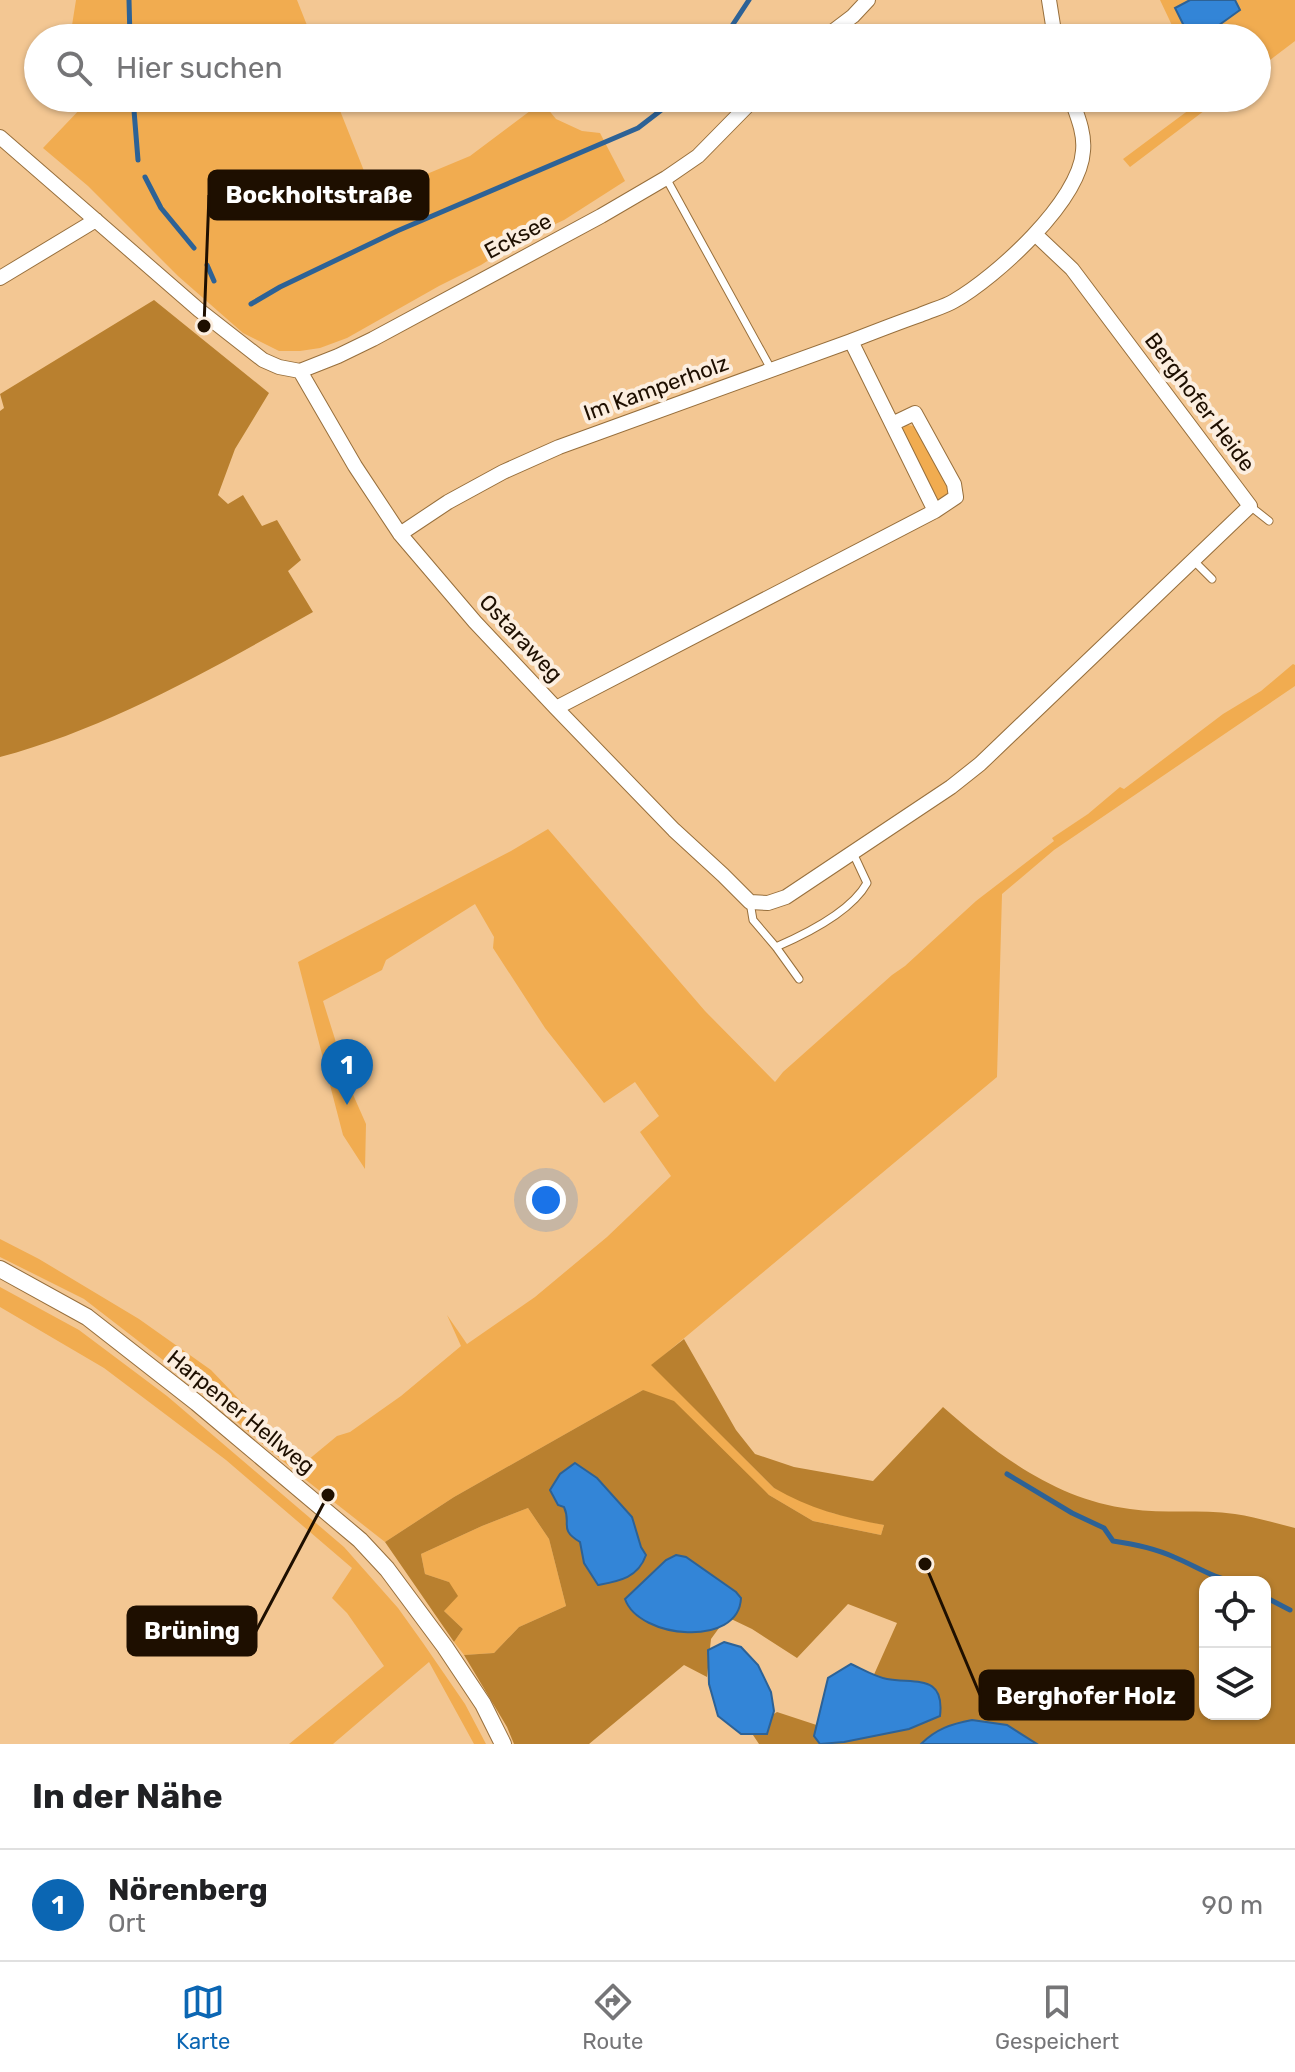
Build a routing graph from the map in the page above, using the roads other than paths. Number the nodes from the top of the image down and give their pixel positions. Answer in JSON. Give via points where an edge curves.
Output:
{"nodes":[{"id":1,"x":868,"y":0,"type":"edge"},
{"id":2,"x":1049,"y":0,"type":"edge"},
{"id":3,"x":842,"y":24,"type":"edge"},
{"id":4,"x":1053,"y":24,"type":"edge"},
{"id":5,"x":741,"y":112,"type":"edge"},
{"id":6,"x":1076,"y":112,"type":"edge"},
{"id":7,"x":0,"y":137,"type":"edge"},
{"id":8,"x":666,"y":178,"type":"junction"},
{"id":9,"x":96,"y":220,"type":"junction"},
{"id":10,"x":1035,"y":234,"type":"junction"},
{"id":11,"x":0,"y":278,"type":"edge"},
{"id":12,"x":851,"y":341,"type":"junction"},
{"id":13,"x":772,"y":369,"type":"junction"},
{"id":14,"x":300,"y":371,"type":"junction"},
{"id":15,"x":892,"y":424,"type":"junction"},
{"id":16,"x":1250,"y":506,"type":"junction"},
{"id":17,"x":935,"y":511,"type":"junction"},
{"id":18,"x":1269,"y":521,"type":"dead end"},
{"id":19,"x":400,"y":534,"type":"junction"},
{"id":20,"x":1194,"y":561,"type":"junction"},
{"id":21,"x":1212,"y":579,"type":"dead end"},
{"id":22,"x":556,"y":708,"type":"junction"},
{"id":23,"x":853,"y":853,"type":"junction"},
{"id":24,"x":750,"y":902,"type":"junction"},
{"id":25,"x":776,"y":947,"type":"junction"},
{"id":26,"x":799,"y":979,"type":"dead end"},
{"id":27,"x":0,"y":1269,"type":"edge"},
{"id":28,"x":503,"y":1744,"type":"edge"}],
"edges":[{"from":1,"to":3,"type":"street"},
{"from":2,"to":4,"type":"street"},
{"from":5,"to":8,"type":"street","name":"Ecksee","via":[[698,156]]},
{"from":6,"to":10,"type":"street","via":[[1084,144],[1079,173]]},
{"from":7,"to":9,"type":"street"},
{"from":8,"to":13,"type":"lane"},
{"from":8,"to":14,"type":"street","name":"Ecksee","via":[[373,339]]},
{"from":9,"to":11,"type":"street"},
{"from":9,"to":14,"type":"street","via":[[263,360]]},
{"from":10,"to":12,"type":"street","via":[[953,302]]},
{"from":10,"to":16,"type":"street","name":"Berghofer Heide","via":[[1072,269]]},
{"from":12,"to":13,"type":"street","name":"Im Kamperholz"},
{"from":12,"to":15,"type":"street"},
{"from":13,"to":19,"type":"street","name":"Im Kamperholz","via":[[559,447],[448,502]]},
{"from":14,"to":19,"type":"street","name":"Ostaraweg"},
{"from":15,"to":17,"type":"street"},
{"from":15,"to":17,"type":"street","via":[[915,413],[954,484],[956,497]]},
{"from":16,"to":18,"type":"lane"},
{"from":16,"to":20,"type":"street","name":"Berghofer Heide"},
{"from":17,"to":22,"type":"street"},
{"from":19,"to":22,"type":"street","name":"Ostaraweg"},
{"from":20,"to":21,"type":"lane"},
{"from":20,"to":23,"type":"street","name":"Berghofer Heide","via":[[980,764]]},
{"from":22,"to":24,"type":"street","name":"Ostaraweg"},
{"from":23,"to":24,"type":"street","name":"Berghofer Heide","via":[[786,897]]},
{"from":23,"to":25,"type":"lane","via":[[867,883],[861,895],[801,937]]},
{"from":24,"to":25,"type":"lane","via":[[753,920]]},
{"from":25,"to":26,"type":"lane"},
{"from":27,"to":28,"type":"street","name":"Harpener Hellweg","via":[[87,1317],[360,1540],[445,1647]]}]}
